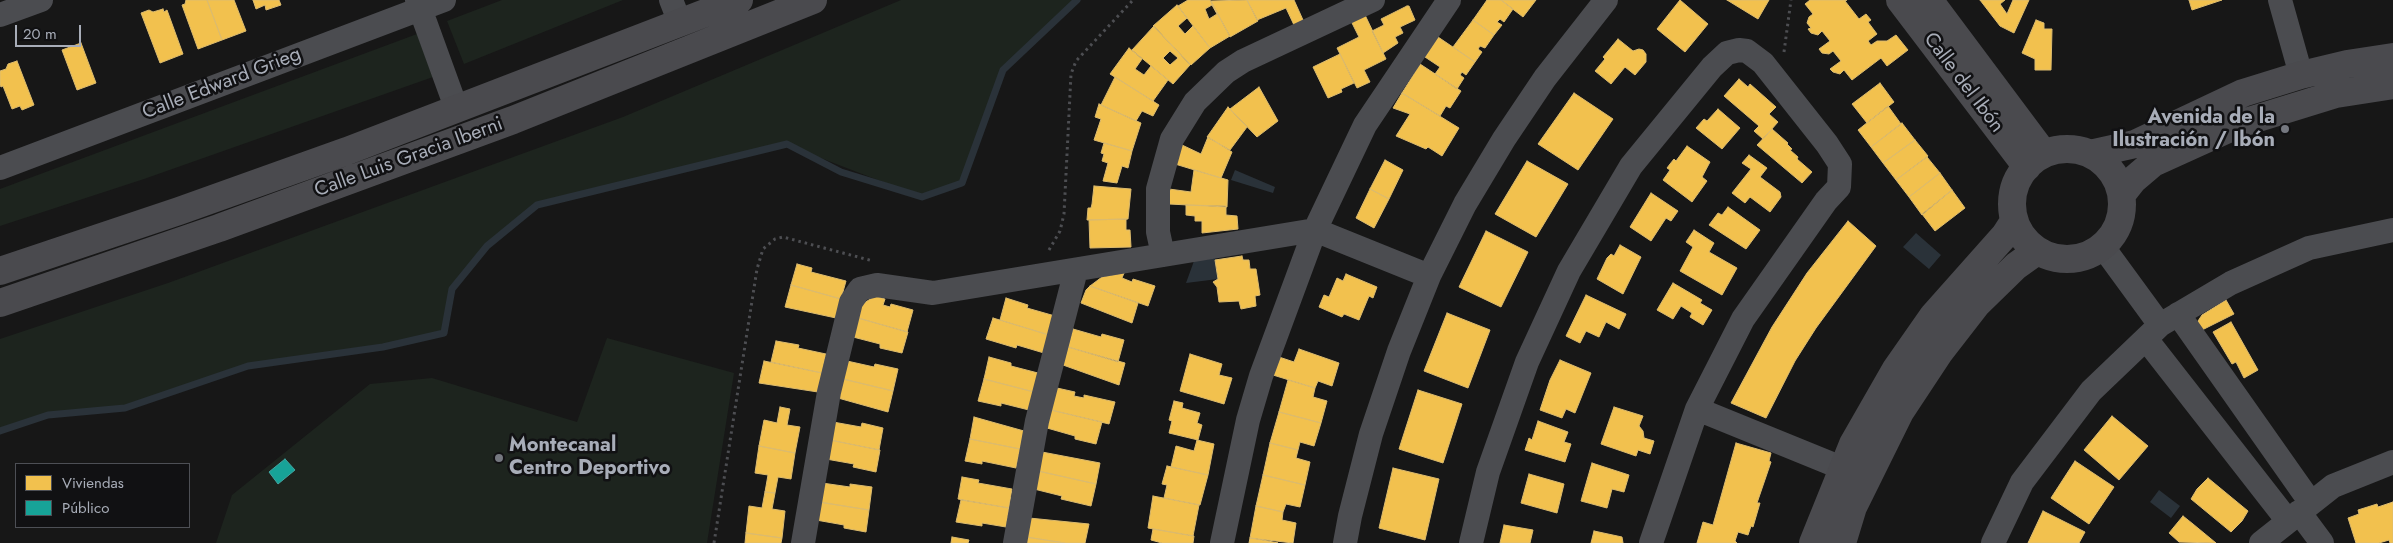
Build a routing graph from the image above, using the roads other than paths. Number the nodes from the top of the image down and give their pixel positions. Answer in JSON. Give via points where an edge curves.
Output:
{"nodes":[{"id":1,"x":41,"y":0,"type":"edge"},
{"id":2,"x":444,"y":0,"type":"edge"},
{"id":3,"x":739,"y":0,"type":"edge"},
{"id":4,"x":814,"y":0,"type":"edge"},
{"id":5,"x":1373,"y":0,"type":"edge"},
{"id":6,"x":1449,"y":0,"type":"edge"},
{"id":7,"x":1606,"y":0,"type":"edge"},
{"id":8,"x":1900,"y":0,"type":"edge"},
{"id":9,"x":1929,"y":0,"type":"edge"},
{"id":10,"x":2280,"y":0,"type":"edge"},
{"id":11,"x":418,"y":5,"type":"edge"},
{"id":12,"x":676,"y":12,"type":"edge"},
{"id":13,"x":0,"y":15,"type":"edge"},
{"id":14,"x":2393,"y":56,"type":"edge"},
{"id":15,"x":2301,"y":74,"type":"junction"},
{"id":16,"x":2393,"y":84,"type":"edge"},
{"id":17,"x":457,"y":110,"type":"junction"},
{"id":18,"x":2090,"y":154,"type":"junction"},
{"id":19,"x":2035,"y":160,"type":"junction"},
{"id":20,"x":0,"y":168,"type":"edge"},
{"id":21,"x":2122,"y":194,"type":"junction"},
{"id":22,"x":2014,"y":221,"type":"junction"},
{"id":23,"x":1315,"y":230,"type":"junction"},
{"id":24,"x":2393,"y":230,"type":"edge"},
{"id":25,"x":2103,"y":246,"type":"junction"},
{"id":26,"x":2036,"y":250,"type":"junction"},
{"id":27,"x":1163,"y":255,"type":"junction"},
{"id":28,"x":1076,"y":270,"type":"junction"},
{"id":29,"x":0,"y":271,"type":"edge"},
{"id":30,"x":1429,"y":276,"type":"junction"},
{"id":31,"x":0,"y":303,"type":"edge"},
{"id":32,"x":2161,"y":326,"type":"junction"},
{"id":33,"x":1698,"y":409,"type":"junction"},
{"id":34,"x":2393,"y":462,"type":"edge"},
{"id":35,"x":1842,"y":468,"type":"junction"},
{"id":36,"x":2300,"y":512,"type":"junction"},
{"id":37,"x":803,"y":543,"type":"edge"},
{"id":38,"x":1014,"y":543,"type":"edge"},
{"id":39,"x":1222,"y":543,"type":"edge"},
{"id":40,"x":1345,"y":543,"type":"edge"},
{"id":41,"x":1471,"y":543,"type":"edge"},
{"id":42,"x":1651,"y":543,"type":"edge"},
{"id":43,"x":1814,"y":543,"type":"edge"},
{"id":44,"x":1842,"y":543,"type":"edge"},
{"id":45,"x":1993,"y":543,"type":"edge"},
{"id":46,"x":2261,"y":543,"type":"edge"},
{"id":47,"x":2322,"y":543,"type":"edge"}],
"edges":[{"from":1,"to":13,"type":"street"},
{"from":2,"to":11,"type":"street","name":"Calle Edward Grieg"},
{"from":3,"to":12,"type":"street","name":"Calle Luis Gracia Iberni"},
{"from":4,"to":31,"type":"street","name":"Calle Luis Gracia Iberni","via":[[513,120],[128,261]]},
{"from":5,"to":27,"type":"street","via":[[1243,60],[1195,102],[1172,139],[1158,189],[1158,232]]},
{"from":6,"to":23,"type":"street","via":[[1365,125]]},
{"from":7,"to":30,"type":"street","via":[[1545,78],[1504,139],[1465,204]]},
{"from":8,"to":19,"type":"street","name":"Calle del Ibón"},
{"from":9,"to":19,"type":"street","name":"Calle del Ibón"},
{"from":10,"to":15,"type":"street"},
{"from":11,"to":17,"type":"street"},
{"from":11,"to":20,"type":"street","name":"Calle Edward Grieg"},
{"from":12,"to":17,"type":"street","name":"Calle Luis Gracia Iberni"},
{"from":14,"to":15,"type":"street"},
{"from":15,"to":18,"type":"street","via":[[2243,93],[2135,144]]},
{"from":16,"to":21,"type":"street","via":[[2336,94],[2239,124],[2153,163]]},
{"from":17,"to":29,"type":"street","name":"Calle Luis Gracia Iberni","via":[[247,187]]},
{"from":18,"to":19,"type":"street","via":[[2067,149]]},
{"from":18,"to":21,"type":"street","via":[[2111,170]]},
{"from":19,"to":22,"type":"street","via":[[2018,178],[2013,192]]},
{"from":21,"to":25,"type":"street","via":[[2123,206],[2117,228]]},
{"from":22,"to":26,"type":"street","via":[[2023,238]]},
{"from":22,"to":35,"type":"street","via":[[1928,324],[1896,369],[1852,444]]},
{"from":23,"to":27,"type":"street"},
{"from":23,"to":30,"type":"street"},
{"from":23,"to":39,"type":"street","via":[[1261,376],[1248,420]]},
{"from":24,"to":32,"type":"street","via":[[2309,248],[2231,283]]},
{"from":25,"to":26,"type":"street","via":[[2091,254],[2063,260]]},
{"from":25,"to":32,"type":"street"},
{"from":26,"to":44,"type":"street","via":[[1977,304],[1905,404],[1872,465],[1853,507]]},
{"from":27,"to":28,"type":"street"},
{"from":28,"to":37,"type":"street","via":[[933,293],[877,285],[860,289],[855,295],[829,392]]},
{"from":28,"to":38,"type":"street","via":[[1040,412]]},
{"from":30,"to":40,"type":"street","via":[[1371,434]]},
{"from":32,"to":36,"type":"street"},
{"from":32,"to":36,"type":"street"},
{"from":32,"to":45,"type":"street","via":[[2091,391],[2022,482]]},
{"from":33,"to":35,"type":"street"},
{"from":33,"to":41,"type":"street","via":[[1744,319],[1839,187],[1840,164],[1827,144],[1753,54],[1740,50],[1727,53],[1712,67],[1631,166],[1569,271],[1527,362],[1488,472]]},
{"from":33,"to":42,"type":"street"},
{"from":34,"to":36,"type":"street","via":[[2333,486]]},
{"from":35,"to":43,"type":"street"},
{"from":36,"to":46,"type":"street"},
{"from":36,"to":47,"type":"street"}]}
